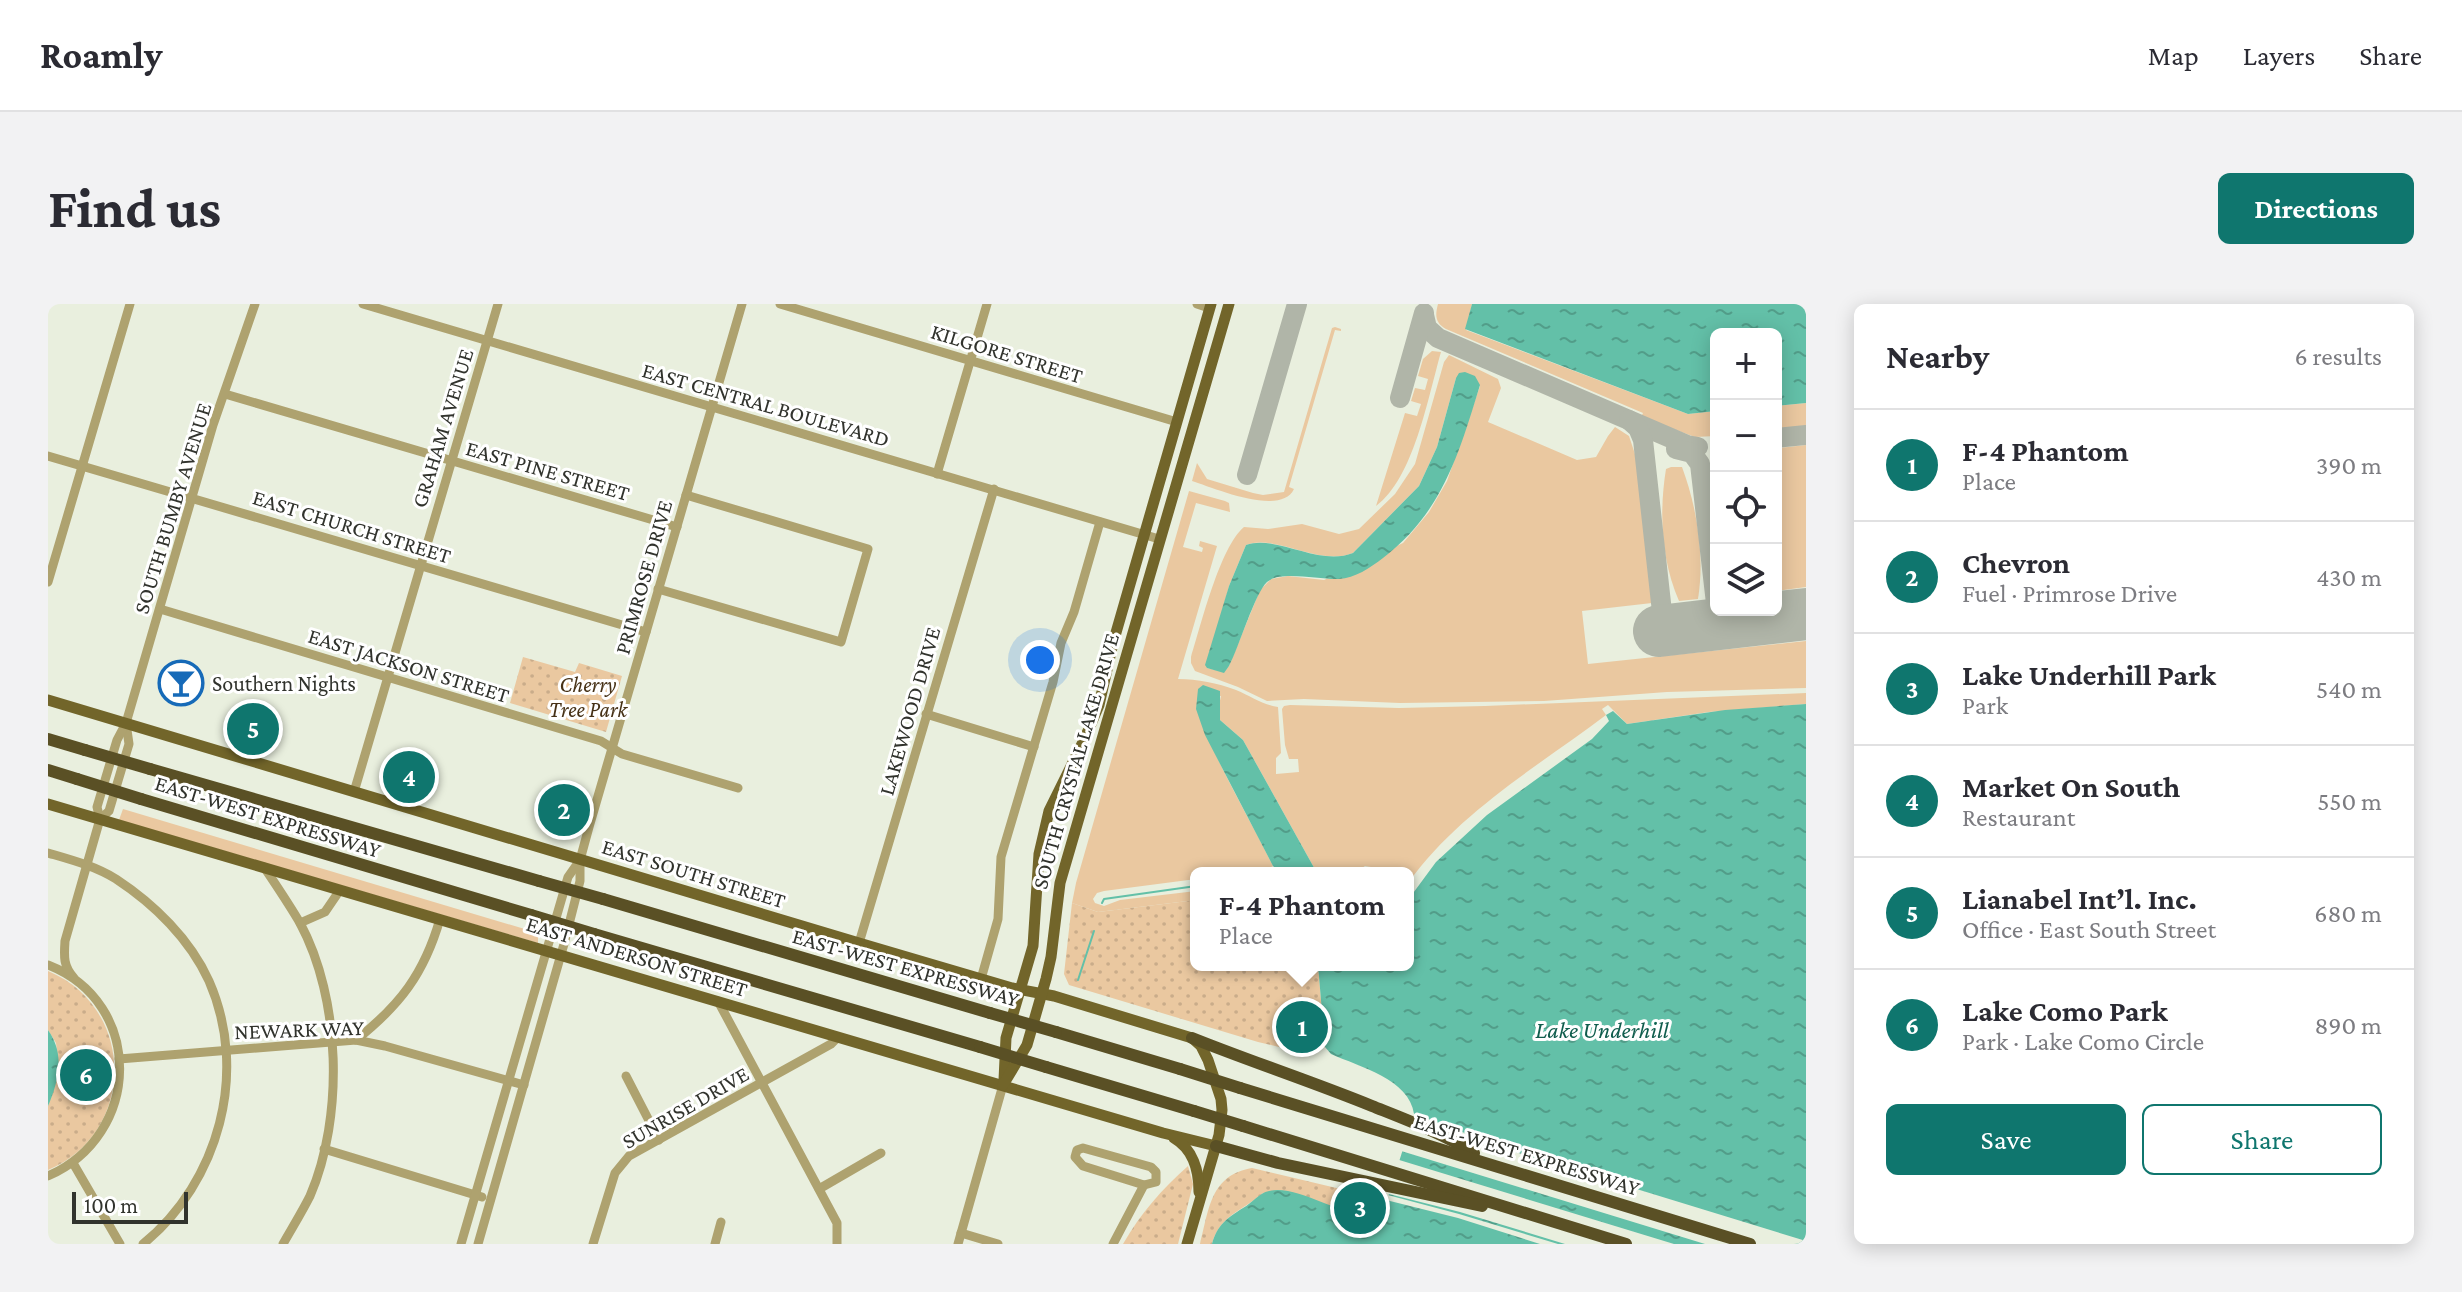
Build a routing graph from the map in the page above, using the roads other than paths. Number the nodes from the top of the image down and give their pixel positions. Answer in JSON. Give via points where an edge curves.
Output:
{"nodes":[{"id":1,"x":130,"y":304,"type":"edge"},
{"id":2,"x":255,"y":304,"type":"edge"},
{"id":3,"x":363,"y":304,"type":"edge"},
{"id":4,"x":498,"y":304,"type":"edge"},
{"id":5,"x":742,"y":304,"type":"edge"},
{"id":6,"x":780,"y":304,"type":"edge"},
{"id":7,"x":987,"y":304,"type":"edge"},
{"id":8,"x":1197,"y":304,"type":"edge"},
{"id":9,"x":1229,"y":304,"type":"edge"},
{"id":10,"x":1210,"y":306,"type":"edge"},
{"id":11,"x":487,"y":340,"type":"junction"},
{"id":12,"x":971,"y":361,"type":"junction"},
{"id":13,"x":225,"y":394,"type":"junction"},
{"id":14,"x":712,"y":406,"type":"junction"},
{"id":15,"x":1177,"y":422,"type":"junction"},
{"id":16,"x":48,"y":456,"type":"edge"},
{"id":17,"x":452,"y":460,"type":"junction"},
{"id":18,"x":82,"y":466,"type":"junction"},
{"id":19,"x":937,"y":474,"type":"junction"},
{"id":20,"x":994,"y":489,"type":"junction"},
{"id":21,"x":686,"y":495,"type":"junction"},
{"id":22,"x":192,"y":498,"type":"junction"},
{"id":23,"x":1100,"y":522,"type":"junction"},
{"id":24,"x":677,"y":527,"type":"junction"},
{"id":25,"x":1145,"y":534,"type":"junction"},
{"id":26,"x":1159,"y":539,"type":"junction"},
{"id":27,"x":420,"y":565,"type":"junction"},
{"id":28,"x":48,"y":582,"type":"edge"},
{"id":29,"x":658,"y":589,"type":"junction"},
{"id":30,"x":160,"y":609,"type":"junction"},
{"id":31,"x":646,"y":632,"type":"junction"},
{"id":32,"x":388,"y":678,"type":"junction"},
{"id":33,"x":48,"y":700,"type":"edge"},
{"id":34,"x":926,"y":714,"type":"junction"},
{"id":35,"x":126,"y":723,"type":"junction"},
{"id":36,"x":48,"y":739,"type":"edge"},
{"id":37,"x":1034,"y":747,"type":"junction"},
{"id":38,"x":612,"y":748,"type":"junction"},
{"id":39,"x":48,"y":770,"type":"edge"},
{"id":40,"x":738,"y":788,"type":"dead end"},
{"id":41,"x":354,"y":792,"type":"junction"},
{"id":42,"x":48,"y":804,"type":"edge"},
{"id":43,"x":100,"y":819,"type":"junction"},
{"id":44,"x":48,"y":853,"type":"edge"},
{"id":45,"x":580,"y":860,"type":"junction"},
{"id":46,"x":87,"y":865,"type":"junction"},
{"id":47,"x":264,"y":867,"type":"junction"},
{"id":48,"x":340,"y":890,"type":"junction"},
{"id":49,"x":440,"y":919,"type":"junction"},
{"id":50,"x":300,"y":923,"type":"junction"},
{"id":51,"x":65,"y":941,"type":"junction"},
{"id":52,"x":859,"y":943,"type":"junction"},
{"id":53,"x":548,"y":950,"type":"junction"},
{"id":54,"x":561,"y":954,"type":"junction"},
{"id":55,"x":48,"y":963,"type":"edge"},
{"id":56,"x":74,"y":978,"type":"junction"},
{"id":57,"x":981,"y":979,"type":"junction"},
{"id":58,"x":1020,"y":990,"type":"junction"},
{"id":59,"x":1042,"y":993,"type":"junction"},
{"id":60,"x":718,"y":1001,"type":"junction"},
{"id":61,"x":838,"y":1037,"type":"junction"},
{"id":62,"x":1192,"y":1038,"type":"junction"},
{"id":63,"x":356,"y":1040,"type":"junction"},
{"id":64,"x":334,"y":1041,"type":"junction"},
{"id":65,"x":226,"y":1049,"type":"junction"},
{"id":66,"x":119,"y":1059,"type":"junction"},
{"id":67,"x":626,"y":1076,"type":"dead end"},
{"id":68,"x":510,"y":1081,"type":"junction"},
{"id":69,"x":762,"y":1083,"type":"junction"},
{"id":70,"x":524,"y":1085,"type":"junction"},
{"id":71,"x":1003,"y":1085,"type":"junction"},
{"id":72,"x":1163,"y":1133,"type":"junction"},
{"id":73,"x":659,"y":1140,"type":"junction"},
{"id":74,"x":1216,"y":1146,"type":"junction"},
{"id":75,"x":324,"y":1149,"type":"junction"},
{"id":76,"x":881,"y":1153,"type":"dead end"},
{"id":77,"x":73,"y":1163,"type":"junction"},
{"id":78,"x":1490,"y":1163,"type":"junction"},
{"id":79,"x":48,"y":1176,"type":"edge"},
{"id":80,"x":1144,"y":1185,"type":"junction"},
{"id":81,"x":819,"y":1189,"type":"junction"},
{"id":82,"x":476,"y":1195,"type":"junction"},
{"id":83,"x":490,"y":1199,"type":"junction"},
{"id":84,"x":1198,"y":1201,"type":"junction"},
{"id":85,"x":1550,"y":1220,"type":"junction"},
{"id":86,"x":721,"y":1222,"type":"dead end"},
{"id":87,"x":961,"y":1233,"type":"junction"},
{"id":88,"x":120,"y":1244,"type":"edge"},
{"id":89,"x":143,"y":1244,"type":"edge"},
{"id":90,"x":283,"y":1244,"type":"edge"},
{"id":91,"x":461,"y":1244,"type":"edge"},
{"id":92,"x":478,"y":1244,"type":"edge"},
{"id":93,"x":593,"y":1244,"type":"edge"},
{"id":94,"x":715,"y":1244,"type":"edge"},
{"id":95,"x":837,"y":1244,"type":"edge"},
{"id":96,"x":958,"y":1244,"type":"edge"},
{"id":97,"x":998,"y":1244,"type":"edge"},
{"id":98,"x":1113,"y":1244,"type":"edge"},
{"id":99,"x":1187,"y":1244,"type":"edge"},
{"id":100,"x":1626,"y":1244,"type":"edge"},
{"id":101,"x":1750,"y":1244,"type":"edge"}],
"edges":[{"from":1,"to":18,"type":"street"},
{"from":2,"to":13,"type":"street","name":"SOUTH BUMBY AVENUE"},
{"from":3,"to":11,"type":"street","name":"EAST CENTRAL BOULEVARD"},
{"from":4,"to":11,"type":"street","name":"GRAHAM AVENUE"},
{"from":5,"to":14,"type":"street","name":"PRIMROSE DRIVE"},
{"from":6,"to":12,"type":"street","name":"KILGORE STREET"},
{"from":7,"to":12,"type":"street"},
{"from":8,"to":10,"type":"street"},
{"from":9,"to":26,"type":"main road","name":"SOUTH CRYSTAL LAKE DRIVE"},
{"from":10,"to":15,"type":"main road","name":"SOUTH CRYSTAL LAKE DRIVE"},
{"from":11,"to":14,"type":"street","name":"EAST CENTRAL BOULEVARD"},
{"from":11,"to":17,"type":"street","name":"GRAHAM AVENUE"},
{"from":12,"to":15,"type":"street","name":"KILGORE STREET"},
{"from":12,"to":19,"type":"street"},
{"from":13,"to":17,"type":"street","name":"EAST PINE STREET"},
{"from":13,"to":22,"type":"street","name":"SOUTH BUMBY AVENUE"},
{"from":14,"to":19,"type":"street","name":"EAST CENTRAL BOULEVARD"},
{"from":14,"to":21,"type":"street","name":"PRIMROSE DRIVE"},
{"from":15,"to":25,"type":"main road","name":"SOUTH CRYSTAL LAKE DRIVE"},
{"from":16,"to":18,"type":"street","name":"EAST CHURCH STREET"},
{"from":17,"to":24,"type":"street","name":"EAST PINE STREET"},
{"from":17,"to":27,"type":"street","name":"GRAHAM AVENUE"},
{"from":18,"to":22,"type":"street","name":"EAST CHURCH STREET"},
{"from":18,"to":28,"type":"street"},
{"from":19,"to":20,"type":"street","name":"EAST CENTRAL BOULEVARD"},
{"from":20,"to":23,"type":"street","name":"EAST CENTRAL BOULEVARD"},
{"from":20,"to":34,"type":"street","name":"LAKEWOOD DRIVE"},
{"from":21,"to":24,"type":"street","name":"PRIMROSE DRIVE"},
{"from":21,"to":29,"type":"street","via":[[868,549],[841,642]]},
{"from":22,"to":27,"type":"street","name":"EAST CHURCH STREET"},
{"from":22,"to":30,"type":"street","name":"SOUTH BUMBY AVENUE"},
{"from":23,"to":25,"type":"street","name":"EAST CENTRAL BOULEVARD"},
{"from":23,"to":37,"type":"street"},
{"from":24,"to":29,"type":"street","name":"PRIMROSE DRIVE"},
{"from":25,"to":26,"type":"street","name":"EAST CENTRAL BOULEVARD"},
{"from":25,"to":58,"type":"main road","name":"SOUTH CRYSTAL LAKE DRIVE","via":[[1099,705],[1049,811],[1038,864],[1033,946]]},
{"from":26,"to":59,"type":"main road","name":"SOUTH CRYSTAL LAKE DRIVE","via":[[1060,883]]},
{"from":27,"to":31,"type":"street","name":"EAST CHURCH STREET"},
{"from":27,"to":32,"type":"street","name":"GRAHAM AVENUE"},
{"from":29,"to":31,"type":"street","name":"PRIMROSE DRIVE"},
{"from":30,"to":32,"type":"street","name":"EAST JACKSON STREET"},
{"from":30,"to":35,"type":"street","name":"SOUTH BUMBY AVENUE"},
{"from":31,"to":38,"type":"street","name":"PRIMROSE DRIVE"},
{"from":32,"to":38,"type":"street","name":"EAST JACKSON STREET"},
{"from":32,"to":41,"type":"street","name":"GRAHAM AVENUE"},
{"from":33,"to":35,"type":"main road","name":"EAST SOUTH STREET"},
{"from":34,"to":37,"type":"street"},
{"from":34,"to":52,"type":"street","name":"LAKEWOOD DRIVE"},
{"from":35,"to":41,"type":"main road","name":"EAST SOUTH STREET"},
{"from":35,"to":43,"type":"street","name":"SOUTH BUMBY AVENUE","via":[[129,744],[109,811]]},
{"from":36,"to":78,"type":"highway","name":"EAST-WEST EXPRESSWAY","bridge":true},
{"from":37,"to":57,"type":"street","via":[[1001,857],[998,919]]},
{"from":38,"to":40,"type":"street","name":"EAST JACKSON STREET"},
{"from":38,"to":45,"type":"street","name":"PRIMROSE DRIVE"},
{"from":39,"to":85,"type":"highway","name":"EAST-WEST EXPRESSWAY","bridge":true},
{"from":41,"to":45,"type":"main road","name":"EAST SOUTH STREET"},
{"from":42,"to":43,"type":"main road","name":"EAST ANDERSON STREET"},
{"from":43,"to":46,"type":"street","name":"SOUTH BUMBY AVENUE"},
{"from":43,"to":47,"type":"main road","name":"EAST ANDERSON STREET"},
{"from":44,"to":46,"type":"street"},
{"from":45,"to":52,"type":"main road","name":"EAST SOUTH STREET"},
{"from":45,"to":53,"type":"street","name":"PRIMROSE DRIVE","via":[[568,877]]},
{"from":45,"to":54,"type":"street","name":"PRIMROSE DRIVE","via":[[580,881]]},
{"from":46,"to":51,"type":"street","name":"SOUTH BUMBY AVENUE"},
{"from":46,"to":65,"type":"street","via":[[143,899],[185,940],[217,1003]]},
{"from":47,"to":48,"type":"main road","name":"EAST ANDERSON STREET"},
{"from":47,"to":50,"type":"street"},
{"from":48,"to":49,"type":"main road","name":"EAST ANDERSON STREET"},
{"from":48,"to":50,"type":"street","via":[[325,912]]},
{"from":49,"to":53,"type":"main road","name":"EAST ANDERSON STREET"},
{"from":49,"to":63,"type":"street","via":[[417,978]]},
{"from":50,"to":64,"type":"street","via":[[321,978]]},
{"from":51,"to":55,"type":"street","name":"SOUTH BUMBY AVENUE"},
{"from":51,"to":56,"type":"street","name":"SOUTH BUMBY AVENUE","via":[[64,960]]},
{"from":52,"to":57,"type":"main road","name":"EAST SOUTH STREET"},
{"from":53,"to":54,"type":"main road","name":"EAST ANDERSON STREET"},
{"from":53,"to":68,"type":"street","name":"PRIMROSE DRIVE"},
{"from":54,"to":60,"type":"main road","name":"EAST ANDERSON STREET"},
{"from":54,"to":70,"type":"street","name":"PRIMROSE DRIVE"},
{"from":55,"to":56,"type":"street"},
{"from":56,"to":66,"type":"street","via":[[105,1013]]},
{"from":57,"to":58,"type":"main road","name":"EAST SOUTH STREET"},
{"from":58,"to":59,"type":"main road","name":"EAST SOUTH STREET"},
{"from":58,"to":71,"type":"main road","name":"SOUTH CRYSTAL LAKE DRIVE","via":[[1006,1038]]},
{"from":59,"to":62,"type":"main road","name":"EAST SOUTH STREET"},
{"from":59,"to":71,"type":"main road","name":"SOUTH CRYSTAL LAKE DRIVE","via":[[1027,1045]]},
{"from":60,"to":61,"type":"main road","name":"EAST ANDERSON STREET"},
{"from":60,"to":69,"type":"street"},
{"from":61,"to":69,"type":"street","name":"SUNRISE DRIVE"},
{"from":61,"to":71,"type":"main road","name":"EAST ANDERSON STREET"},
{"from":62,"to":74,"type":"main road","via":[[1203,1049],[1221,1099]]},
{"from":62,"to":78,"type":"highway","via":[[1399,1117]]},
{"from":63,"to":64,"type":"street","name":"NEWARK WAY"},
{"from":63,"to":68,"type":"street","name":"NEWARK WAY"},
{"from":64,"to":65,"type":"street","name":"NEWARK WAY"},
{"from":64,"to":75,"type":"street"},
{"from":65,"to":66,"type":"street","name":"NEWARK WAY"},
{"from":65,"to":89,"type":"street","via":[[224,1110],[211,1153],[182,1204]]},
{"from":66,"to":77,"type":"street","via":[[110,1117],[93,1145]]},
{"from":67,"to":73,"type":"street"},
{"from":68,"to":70,"type":"street","name":"NEWARK WAY"},
{"from":68,"to":82,"type":"street","name":"PRIMROSE DRIVE"},
{"from":69,"to":73,"type":"street","name":"SUNRISE DRIVE"},
{"from":69,"to":81,"type":"street"},
{"from":70,"to":83,"type":"street","name":"PRIMROSE DRIVE"},
{"from":71,"to":72,"type":"main road","name":"EAST ANDERSON STREET"},
{"from":71,"to":87,"type":"street","name":"SOUTH CRYSTAL LAKE DRIVE"},
{"from":72,"to":74,"type":"main road","name":"EAST ANDERSON STREET"},
{"from":72,"to":84,"type":"main road","via":[[1189,1151],[1199,1180]]},
{"from":73,"to":93,"type":"street","name":"SUNRISE DRIVE","via":[[629,1156],[615,1173]]},
{"from":74,"to":84,"type":"main road"},
{"from":74,"to":85,"type":"highway"},
{"from":75,"to":82,"type":"street"},
{"from":75,"to":90,"type":"street","via":[[310,1195]]},
{"from":76,"to":81,"type":"street"},
{"from":77,"to":79,"type":"street"},
{"from":77,"to":88,"type":"street"},
{"from":78,"to":101,"type":"highway","name":"EAST-WEST EXPRESSWAY"},
{"from":80,"to":80,"type":"street","via":[[1156,1182],[1151,1167],[1091,1149],[1077,1150],[1075,1157],[1083,1166]]},
{"from":80,"to":98,"type":"street"},
{"from":81,"to":95,"type":"street","via":[[837,1223]]},
{"from":82,"to":83,"type":"street"},
{"from":82,"to":91,"type":"street","name":"PRIMROSE DRIVE"},
{"from":83,"to":92,"type":"street","name":"PRIMROSE DRIVE"},
{"from":84,"to":99,"type":"main road"},
{"from":85,"to":100,"type":"highway","name":"EAST-WEST EXPRESSWAY"},
{"from":86,"to":94,"type":"street"},
{"from":87,"to":96,"type":"street","name":"SOUTH CRYSTAL LAKE DRIVE"},
{"from":87,"to":97,"type":"street"}]}
